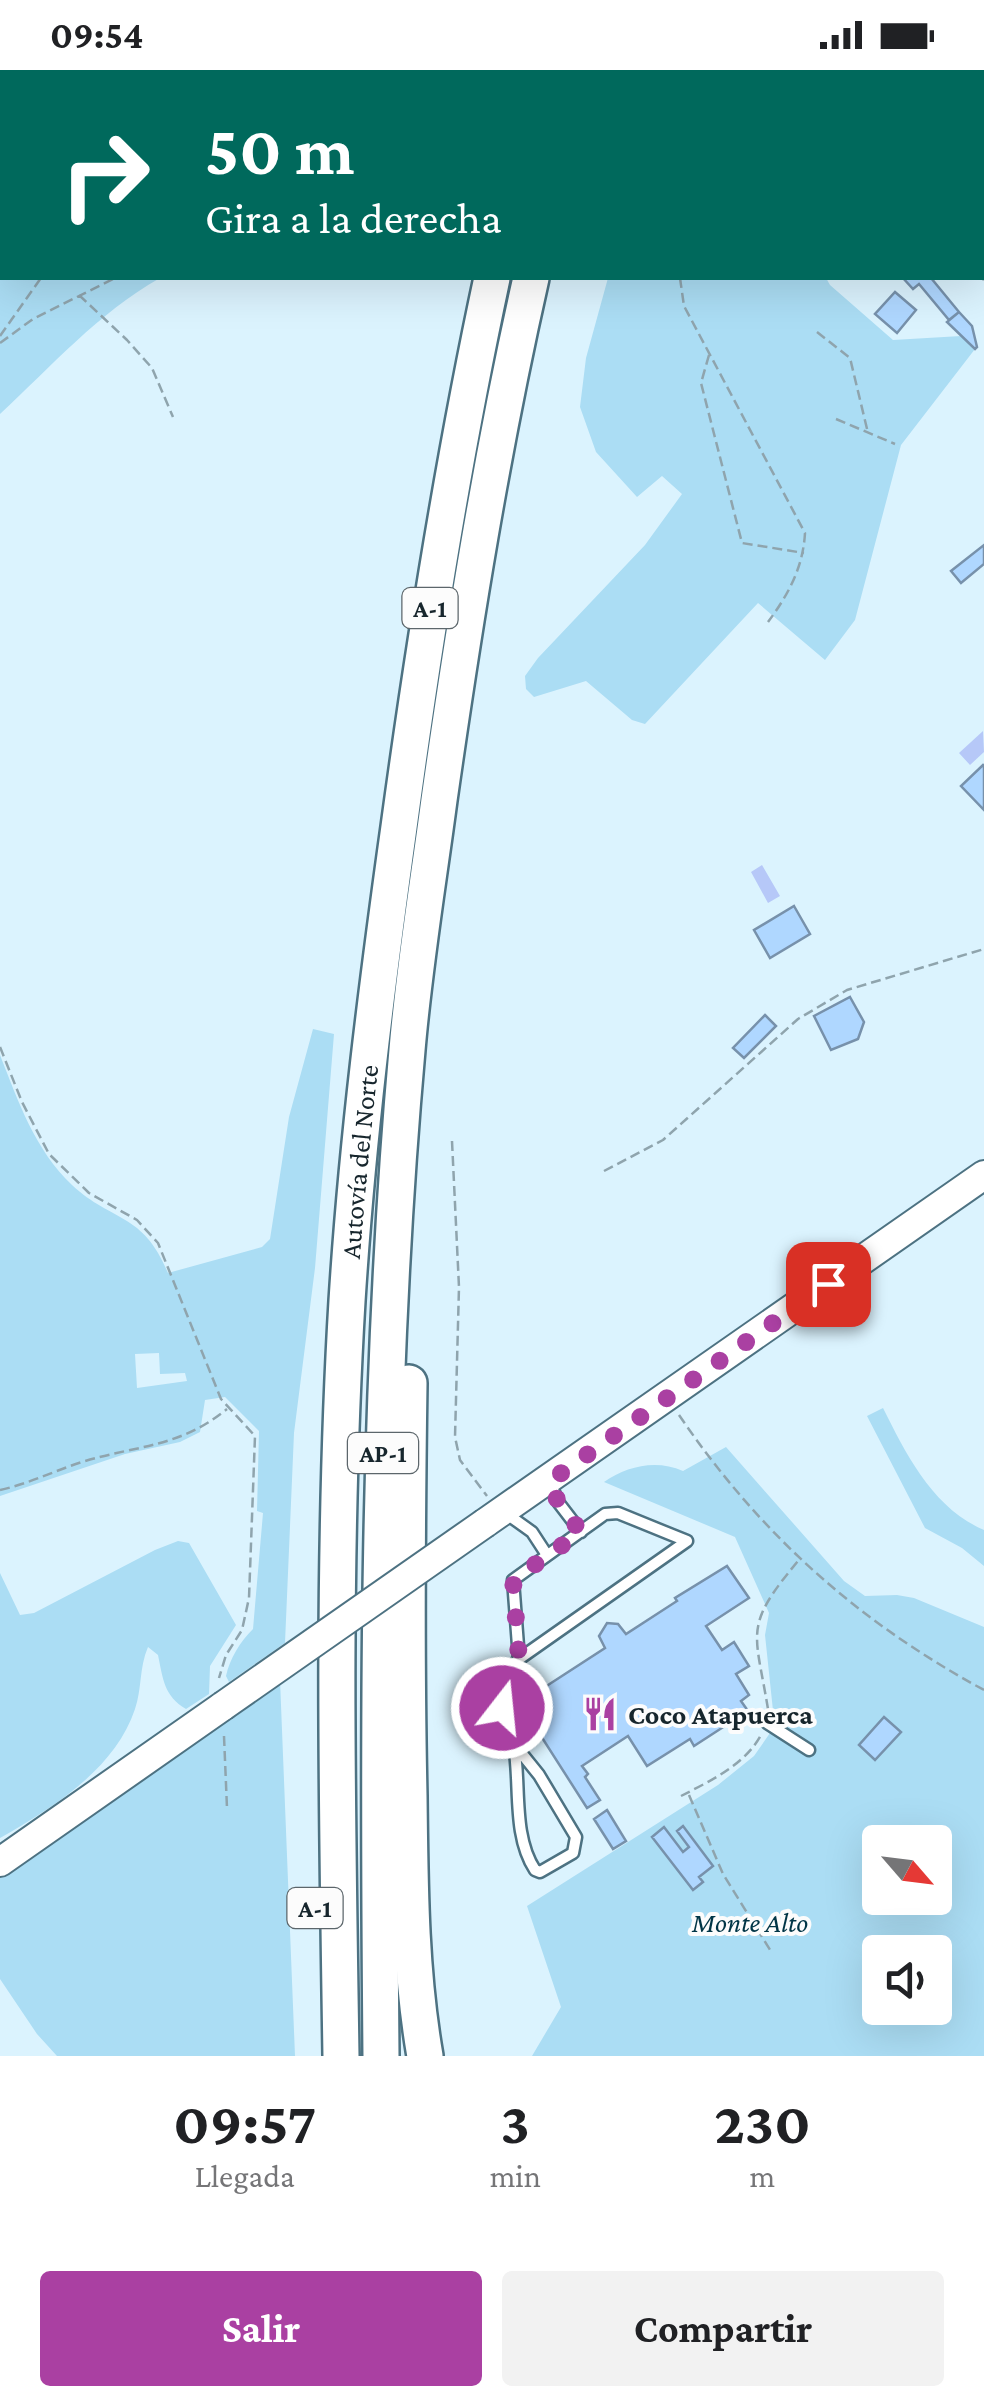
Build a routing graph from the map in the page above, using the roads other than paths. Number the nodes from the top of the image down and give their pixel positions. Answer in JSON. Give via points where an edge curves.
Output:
{"nodes":[{"id":1,"x":492,"y":280,"type":"edge"},
{"id":2,"x":531,"y":280,"type":"edge"},
{"id":3,"x":432,"y":852,"type":"junction"},
{"id":4,"x":984,"y":1175,"type":"edge"},
{"id":5,"x":550,"y":1481,"type":"junction"},
{"id":6,"x":494,"y":1517,"type":"junction"},
{"id":7,"x":581,"y":1532,"type":"junction"},
{"id":8,"x":547,"y":1556,"type":"junction"},
{"id":9,"x":337,"y":1588,"type":"junction"},
{"id":10,"x":519,"y":1659,"type":"junction"},
{"id":11,"x":767,"y":1723,"type":"road end"},
{"id":12,"x":514,"y":1744,"type":"junction"},
{"id":13,"x":809,"y":1750,"type":"dead end"},
{"id":14,"x":0,"y":1862,"type":"edge"},
{"id":15,"x":318,"y":2056,"type":"edge"},
{"id":16,"x":341,"y":2056,"type":"edge"},
{"id":17,"x":381,"y":2056,"type":"edge"},
{"id":18,"x":425,"y":2056,"type":"edge"}],
"edges":[{"from":1,"to":9,"type":"highway","name":"Autovía del Norte","number":"A-1","via":[[426,636],[372,1034],[347,1300]]},
{"from":2,"to":3,"type":"highway","name":"Autovía del Norte","number":"A-1","via":[[466,607]]},
{"from":3,"to":17,"type":"highway","name":"Autovía del Norte","number":"AP-1","via":[[407,1048],[383,1443]]},
{"from":3,"to":18,"type":"highway","number":"A-1","via":[[407,1502],[411,1921]]},
{"from":4,"to":5,"type":"main road"},
{"from":5,"to":6,"type":"main road"},
{"from":5,"to":7,"type":"lane"},
{"from":6,"to":8,"type":"lane","via":[[532,1532]]},
{"from":6,"to":14,"type":"main road","bridge":true},
{"from":7,"to":8,"type":"lane"},
{"from":7,"to":10,"type":"lane","via":[[618,1513],[687,1541]]},
{"from":8,"to":10,"type":"lane","via":[[513,1580]]},
{"from":9,"to":15,"type":"highway","number":"A-1","via":[[325,1615],[317,1792]]},
{"from":9,"to":16,"type":"highway","name":"Autovía del Norte"},
{"from":10,"to":12,"type":"lane","via":[[503,1676],[500,1691]]},
{"from":11,"to":13,"type":"lane"},
{"from":12,"to":12,"type":"lane","via":[[528,1860],[540,1872],[573,1853],[576,1837]]}]}
